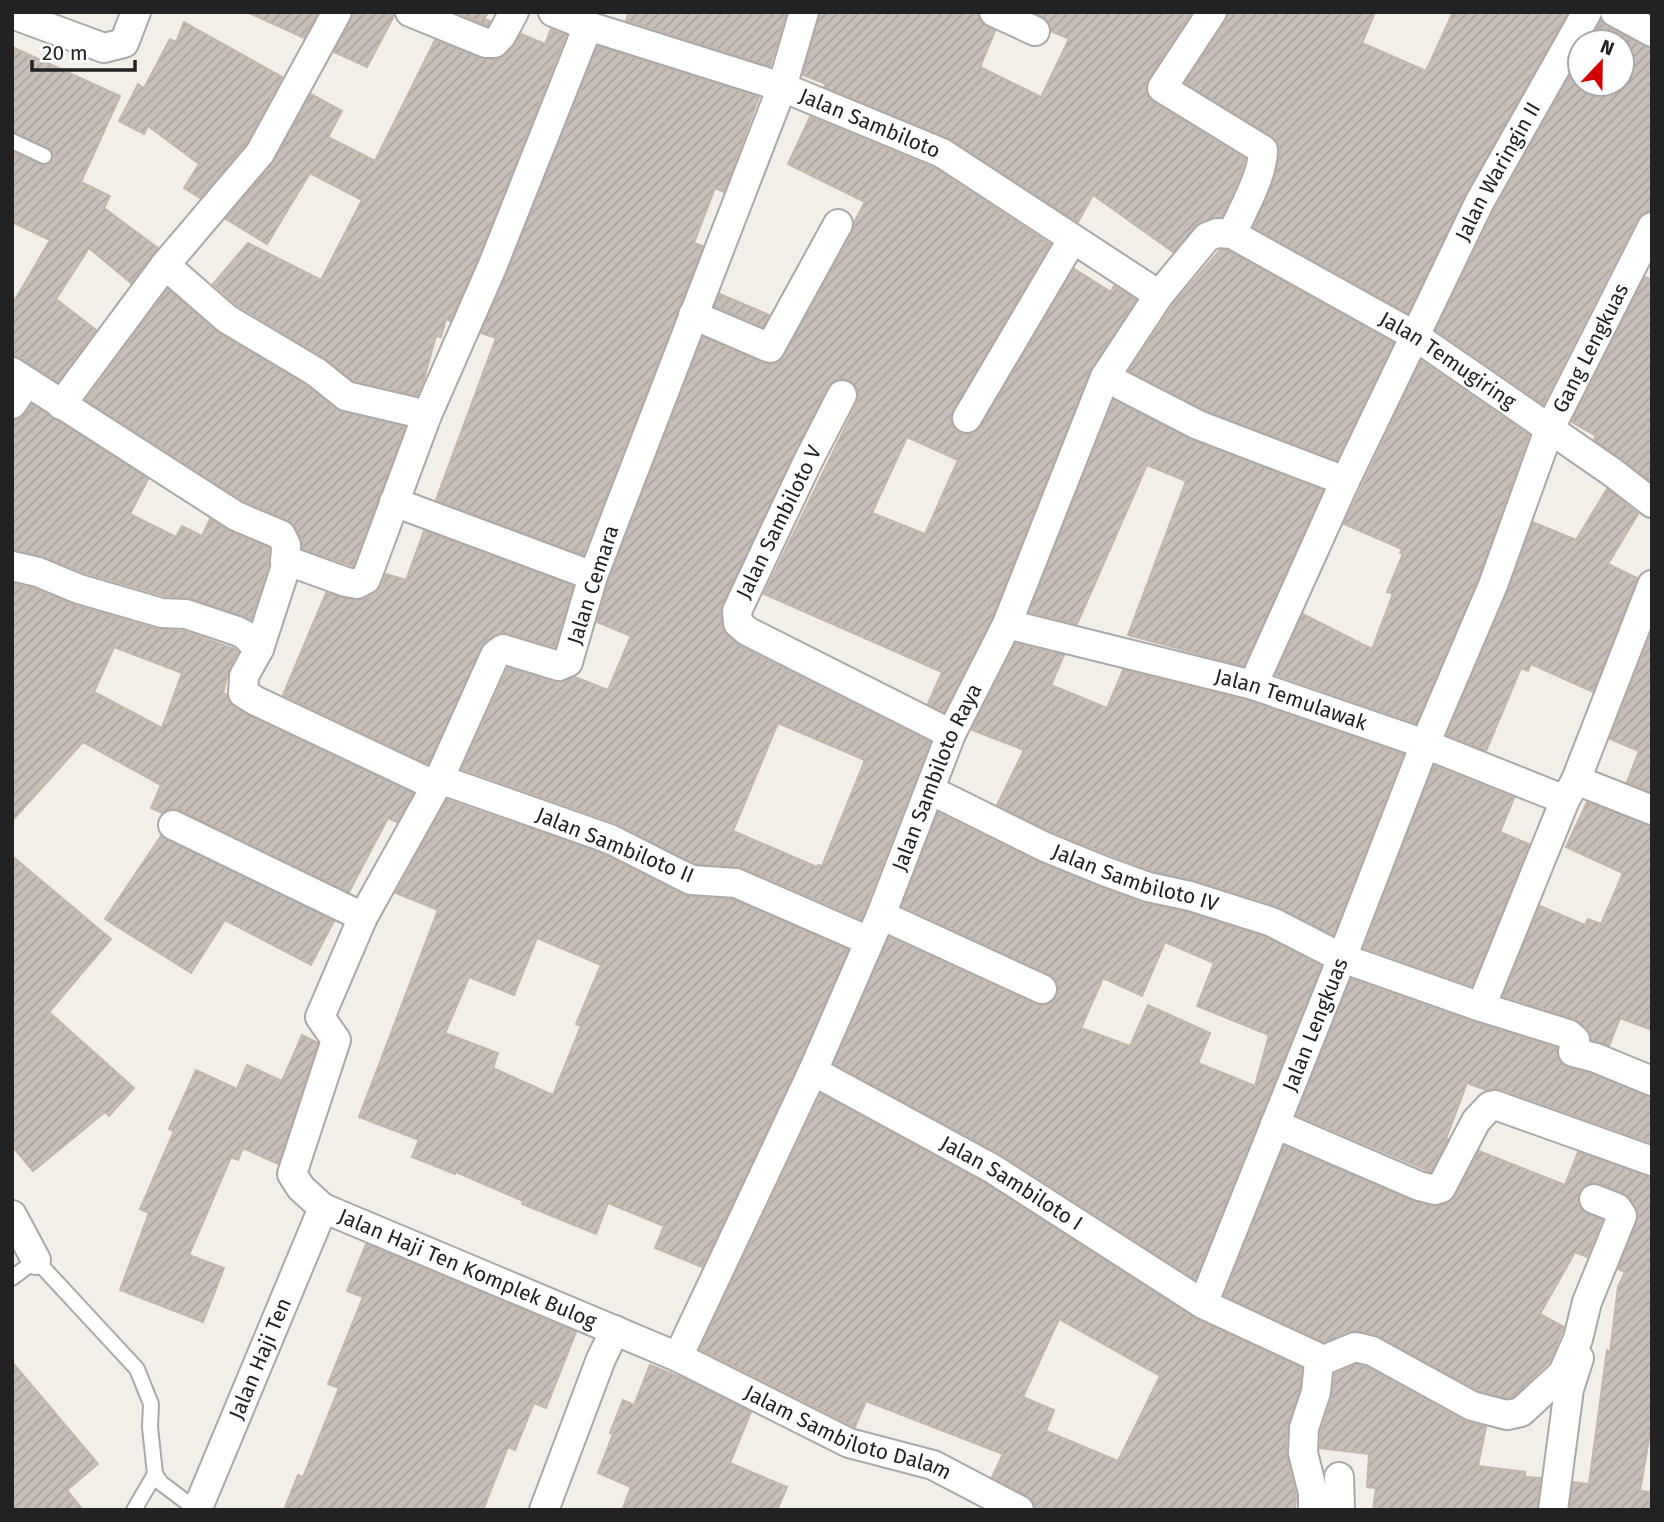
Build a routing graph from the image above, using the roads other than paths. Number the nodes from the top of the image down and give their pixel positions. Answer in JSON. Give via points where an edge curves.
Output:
{"nodes":[{"id":1,"x":136,"y":12,"type":"edge"},
{"id":2,"x":337,"y":12,"type":"edge"},
{"id":3,"x":410,"y":12,"type":"edge"},
{"id":4,"x":513,"y":12,"type":"edge"},
{"id":5,"x":553,"y":12,"type":"edge"},
{"id":6,"x":803,"y":12,"type":"edge"},
{"id":7,"x":994,"y":12,"type":"edge"},
{"id":8,"x":1212,"y":12,"type":"edge"},
{"id":9,"x":1587,"y":12,"type":"edge"},
{"id":10,"x":1615,"y":12,"type":"edge"},
{"id":11,"x":12,"y":14,"type":"edge"},
{"id":12,"x":588,"y":26,"type":"junction"},
{"id":13,"x":1035,"y":31,"type":"dead end"},
{"id":14,"x":1652,"y":32,"type":"edge"},
{"id":15,"x":782,"y":87,"type":"junction"},
{"id":16,"x":12,"y":141,"type":"edge"},
{"id":17,"x":44,"y":156,"type":"dead end"},
{"id":18,"x":838,"y":224,"type":"dead end"},
{"id":19,"x":1652,"y":227,"type":"edge"},
{"id":20,"x":1231,"y":234,"type":"junction"},
{"id":21,"x":1072,"y":240,"type":"junction"},
{"id":22,"x":164,"y":265,"type":"junction"},
{"id":23,"x":1158,"y":295,"type":"junction"},
{"id":24,"x":693,"y":315,"type":"junction"},
{"id":25,"x":1415,"y":336,"type":"junction"},
{"id":26,"x":1105,"y":377,"type":"junction"},
{"id":27,"x":17,"y":386,"type":"edge"},
{"id":28,"x":842,"y":395,"type":"dead end"},
{"id":29,"x":61,"y":405,"type":"junction"},
{"id":30,"x":427,"y":415,"type":"junction"},
{"id":31,"x":967,"y":418,"type":"dead end"},
{"id":32,"x":1549,"y":430,"type":"junction"},
{"id":33,"x":1345,"y":481,"type":"junction"},
{"id":34,"x":394,"y":502,"type":"junction"},
{"id":35,"x":1652,"y":503,"type":"edge"},
{"id":36,"x":285,"y":560,"type":"junction"},
{"id":37,"x":12,"y":566,"type":"edge"},
{"id":38,"x":593,"y":576,"type":"junction"},
{"id":39,"x":1652,"y":584,"type":"edge"},
{"id":40,"x":1007,"y":624,"type":"junction"},
{"id":41,"x":259,"y":649,"type":"junction"},
{"id":42,"x":1253,"y":685,"type":"junction"},
{"id":43,"x":951,"y":734,"type":"junction"},
{"id":44,"x":1425,"y":744,"type":"junction"},
{"id":45,"x":438,"y":782,"type":"junction"},
{"id":46,"x":930,"y":790,"type":"junction"},
{"id":47,"x":1570,"y":790,"type":"junction"},
{"id":48,"x":1652,"y":810,"type":"edge"},
{"id":49,"x":173,"y":825,"type":"dead end"},
{"id":50,"x":881,"y":915,"type":"junction"},
{"id":51,"x":362,"y":917,"type":"junction"},
{"id":52,"x":869,"y":941,"type":"junction"},
{"id":53,"x":1342,"y":958,"type":"junction"},
{"id":54,"x":1042,"y":989,"type":"dead end"},
{"id":55,"x":1481,"y":1007,"type":"junction"},
{"id":56,"x":813,"y":1071,"type":"junction"},
{"id":57,"x":1652,"y":1081,"type":"edge"},
{"id":58,"x":1275,"y":1124,"type":"junction"},
{"id":59,"x":1652,"y":1161,"type":"edge"},
{"id":60,"x":1594,"y":1199,"type":"dead end"},
{"id":61,"x":323,"y":1208,"type":"junction"},
{"id":62,"x":12,"y":1215,"type":"edge"},
{"id":63,"x":36,"y":1260,"type":"junction"},
{"id":64,"x":12,"y":1278,"type":"edge"},
{"id":65,"x":1203,"y":1304,"type":"junction"},
{"id":66,"x":615,"y":1329,"type":"junction"},
{"id":67,"x":1588,"y":1332,"type":"dead end"},
{"id":68,"x":678,"y":1357,"type":"junction"},
{"id":69,"x":1320,"y":1363,"type":"junction"},
{"id":70,"x":155,"y":1474,"type":"junction"},
{"id":71,"x":1339,"y":1477,"type":"dead end"},
{"id":72,"x":134,"y":1510,"type":"edge"},
{"id":73,"x":197,"y":1510,"type":"edge"},
{"id":74,"x":544,"y":1510,"type":"edge"},
{"id":75,"x":1019,"y":1510,"type":"edge"},
{"id":76,"x":1313,"y":1510,"type":"edge"},
{"id":77,"x":1340,"y":1510,"type":"edge"},
{"id":78,"x":1553,"y":1510,"type":"edge"}],
"edges":[{"from":1,"to":11,"type":"street","via":[[124,43],[104,48]]},
{"from":2,"to":22,"type":"street","via":[[260,153]]},
{"from":3,"to":4,"type":"street","via":[[494,43]]},
{"from":5,"to":12,"type":"street","name":"Jalan Sambiloto"},
{"from":6,"to":15,"type":"street","name":"Jalan Cemara"},
{"from":7,"to":13,"type":"street"},
{"from":8,"to":20,"type":"street","via":[[1161,88],[1263,150]]},
{"from":9,"to":25,"type":"street","name":"Jalan Waringin II","via":[[1479,203]]},
{"from":10,"to":14,"type":"street"},
{"from":12,"to":15,"type":"street","name":"Jalan Sambiloto"},
{"from":12,"to":30,"type":"street"},
{"from":15,"to":21,"type":"street","name":"Jalan Sambiloto","via":[[942,153]]},
{"from":15,"to":24,"type":"street","name":"Jalan Cemara"},
{"from":16,"to":17,"type":"lane"},
{"from":18,"to":24,"type":"street","via":[[770,348]]},
{"from":19,"to":32,"type":"street","name":"Gang Lengkuas"},
{"from":20,"to":23,"type":"street","name":"Jalan Sambiloto Raya","via":[[1207,237]]},
{"from":20,"to":25,"type":"street","name":"Jalan Temugiring"},
{"from":21,"to":23,"type":"street","name":"Jalan Sambiloto"},
{"from":21,"to":31,"type":"street"},
{"from":22,"to":29,"type":"street"},
{"from":22,"to":30,"type":"street","via":[[227,319],[316,372],[346,396]]},
{"from":23,"to":26,"type":"street","name":"Jalan Sambiloto Raya"},
{"from":24,"to":38,"type":"street","name":"Jalan Cemara"},
{"from":25,"to":32,"type":"street","name":"Jalan Temugiring"},
{"from":25,"to":33,"type":"street","name":"Jalan Waringin II"},
{"from":26,"to":33,"type":"street","via":[[1198,425]]},
{"from":26,"to":40,"type":"street","name":"Jalan Sambiloto Raya"},
{"from":27,"to":29,"type":"street"},
{"from":28,"to":43,"type":"street","name":"Jalan Sambiloto V","via":[[737,611],[738,623]]},
{"from":29,"to":36,"type":"street","via":[[236,516],[281,535]]},
{"from":30,"to":34,"type":"street"},
{"from":32,"to":35,"type":"street","name":"Jalan Temugiring"},
{"from":32,"to":44,"type":"street","name":"Gang Lengkuas","via":[[1493,585]]},
{"from":33,"to":42,"type":"street","name":"Jalan Waringin II"},
{"from":34,"to":36,"type":"street","via":[[366,579],[358,584]]},
{"from":34,"to":38,"type":"street"},
{"from":36,"to":41,"type":"street"},
{"from":37,"to":41,"type":"street","via":[[162,613],[186,614],[237,631]]},
{"from":38,"to":45,"type":"street","name":"Jalan Cemara","via":[[568,662],[559,666],[503,649],[495,655]]},
{"from":39,"to":47,"type":"street"},
{"from":40,"to":42,"type":"street","name":"Jalan Temulawak"},
{"from":40,"to":43,"type":"street","name":"Jalan Sambiloto Raya"},
{"from":41,"to":45,"type":"street","name":"Jalan Sambiloto II","via":[[244,676],[243,693]]},
{"from":42,"to":44,"type":"street","name":"Jalan Temulawak"},
{"from":43,"to":46,"type":"street","name":"Jalan Sambiloto Raya"},
{"from":44,"to":47,"type":"street","name":"Jalan Temulawak"},
{"from":44,"to":53,"type":"street","name":"Jalan Lengkuas"},
{"from":45,"to":51,"type":"street","name":"Jalan Cemara"},
{"from":45,"to":52,"type":"street","name":"Jalan Sambiloto II","via":[[610,839],[691,880],[736,883]]},
{"from":46,"to":50,"type":"street","name":"Jalan Sambiloto Raya"},
{"from":46,"to":53,"type":"street","name":"Jalan Sambiloto IV","via":[[1092,866],[1147,887],[1272,922]]},
{"from":47,"to":48,"type":"street","name":"Jalan Temulawak"},
{"from":47,"to":55,"type":"street"},
{"from":49,"to":51,"type":"street"},
{"from":50,"to":52,"type":"street","name":"Jalan Sambiloto Raya"},
{"from":50,"to":54,"type":"street"},
{"from":51,"to":61,"type":"street","name":"Jalan Cemara","via":[[320,1017],[336,1041],[292,1174]]},
{"from":52,"to":56,"type":"street","name":"Jalan Sambiloto Raya"},
{"from":53,"to":55,"type":"street","name":"Jalan Sambiloto IV"},
{"from":53,"to":58,"type":"street","name":"Jalan Lengkuas"},
{"from":55,"to":57,"type":"street","name":"Jalan Sambiloto IV","via":[[1568,1034],[1575,1040],[1573,1052]]},
{"from":56,"to":65,"type":"street","name":"Jalan Sambiloto I","via":[[993,1169]]},
{"from":56,"to":68,"type":"street","name":"Jalan Sambiloto Raya"},
{"from":58,"to":59,"type":"street","via":[[1435,1190],[1441,1188],[1476,1121],[1496,1105]]},
{"from":58,"to":65,"type":"street","name":"Jalan Lengkuas"},
{"from":60,"to":69,"type":"street","via":[[1617,1208],[1622,1216],[1563,1373],[1521,1412],[1507,1415],[1472,1406],[1372,1351],[1355,1347]]},
{"from":61,"to":66,"type":"street","name":"Jalan Haji Ten Komplek Bulog"},
{"from":61,"to":73,"type":"street","name":"Jalan Haji Ten"},
{"from":62,"to":63,"type":"street"},
{"from":63,"to":64,"type":"lane"},
{"from":63,"to":70,"type":"lane","via":[[137,1369],[151,1404]]},
{"from":65,"to":69,"type":"street","name":"Jalan Sambiloto I","via":[[1315,1356]]},
{"from":66,"to":68,"type":"street","name":"Jalan Haji Ten Komplek Bulog"},
{"from":66,"to":74,"type":"street","name":"Jalan Haji Ten Komplek Bulog"},
{"from":67,"to":78,"type":"street","via":[[1569,1389]]},
{"from":68,"to":75,"type":"street","name":"Jalam Sambiloto Dalam","via":[[849,1443],[933,1465]]},
{"from":69,"to":76,"type":"street","via":[[1304,1428],[1303,1452]]},
{"from":70,"to":72,"type":"lane"},
{"from":70,"to":73,"type":"lane"},
{"from":71,"to":77,"type":"street"}]}
